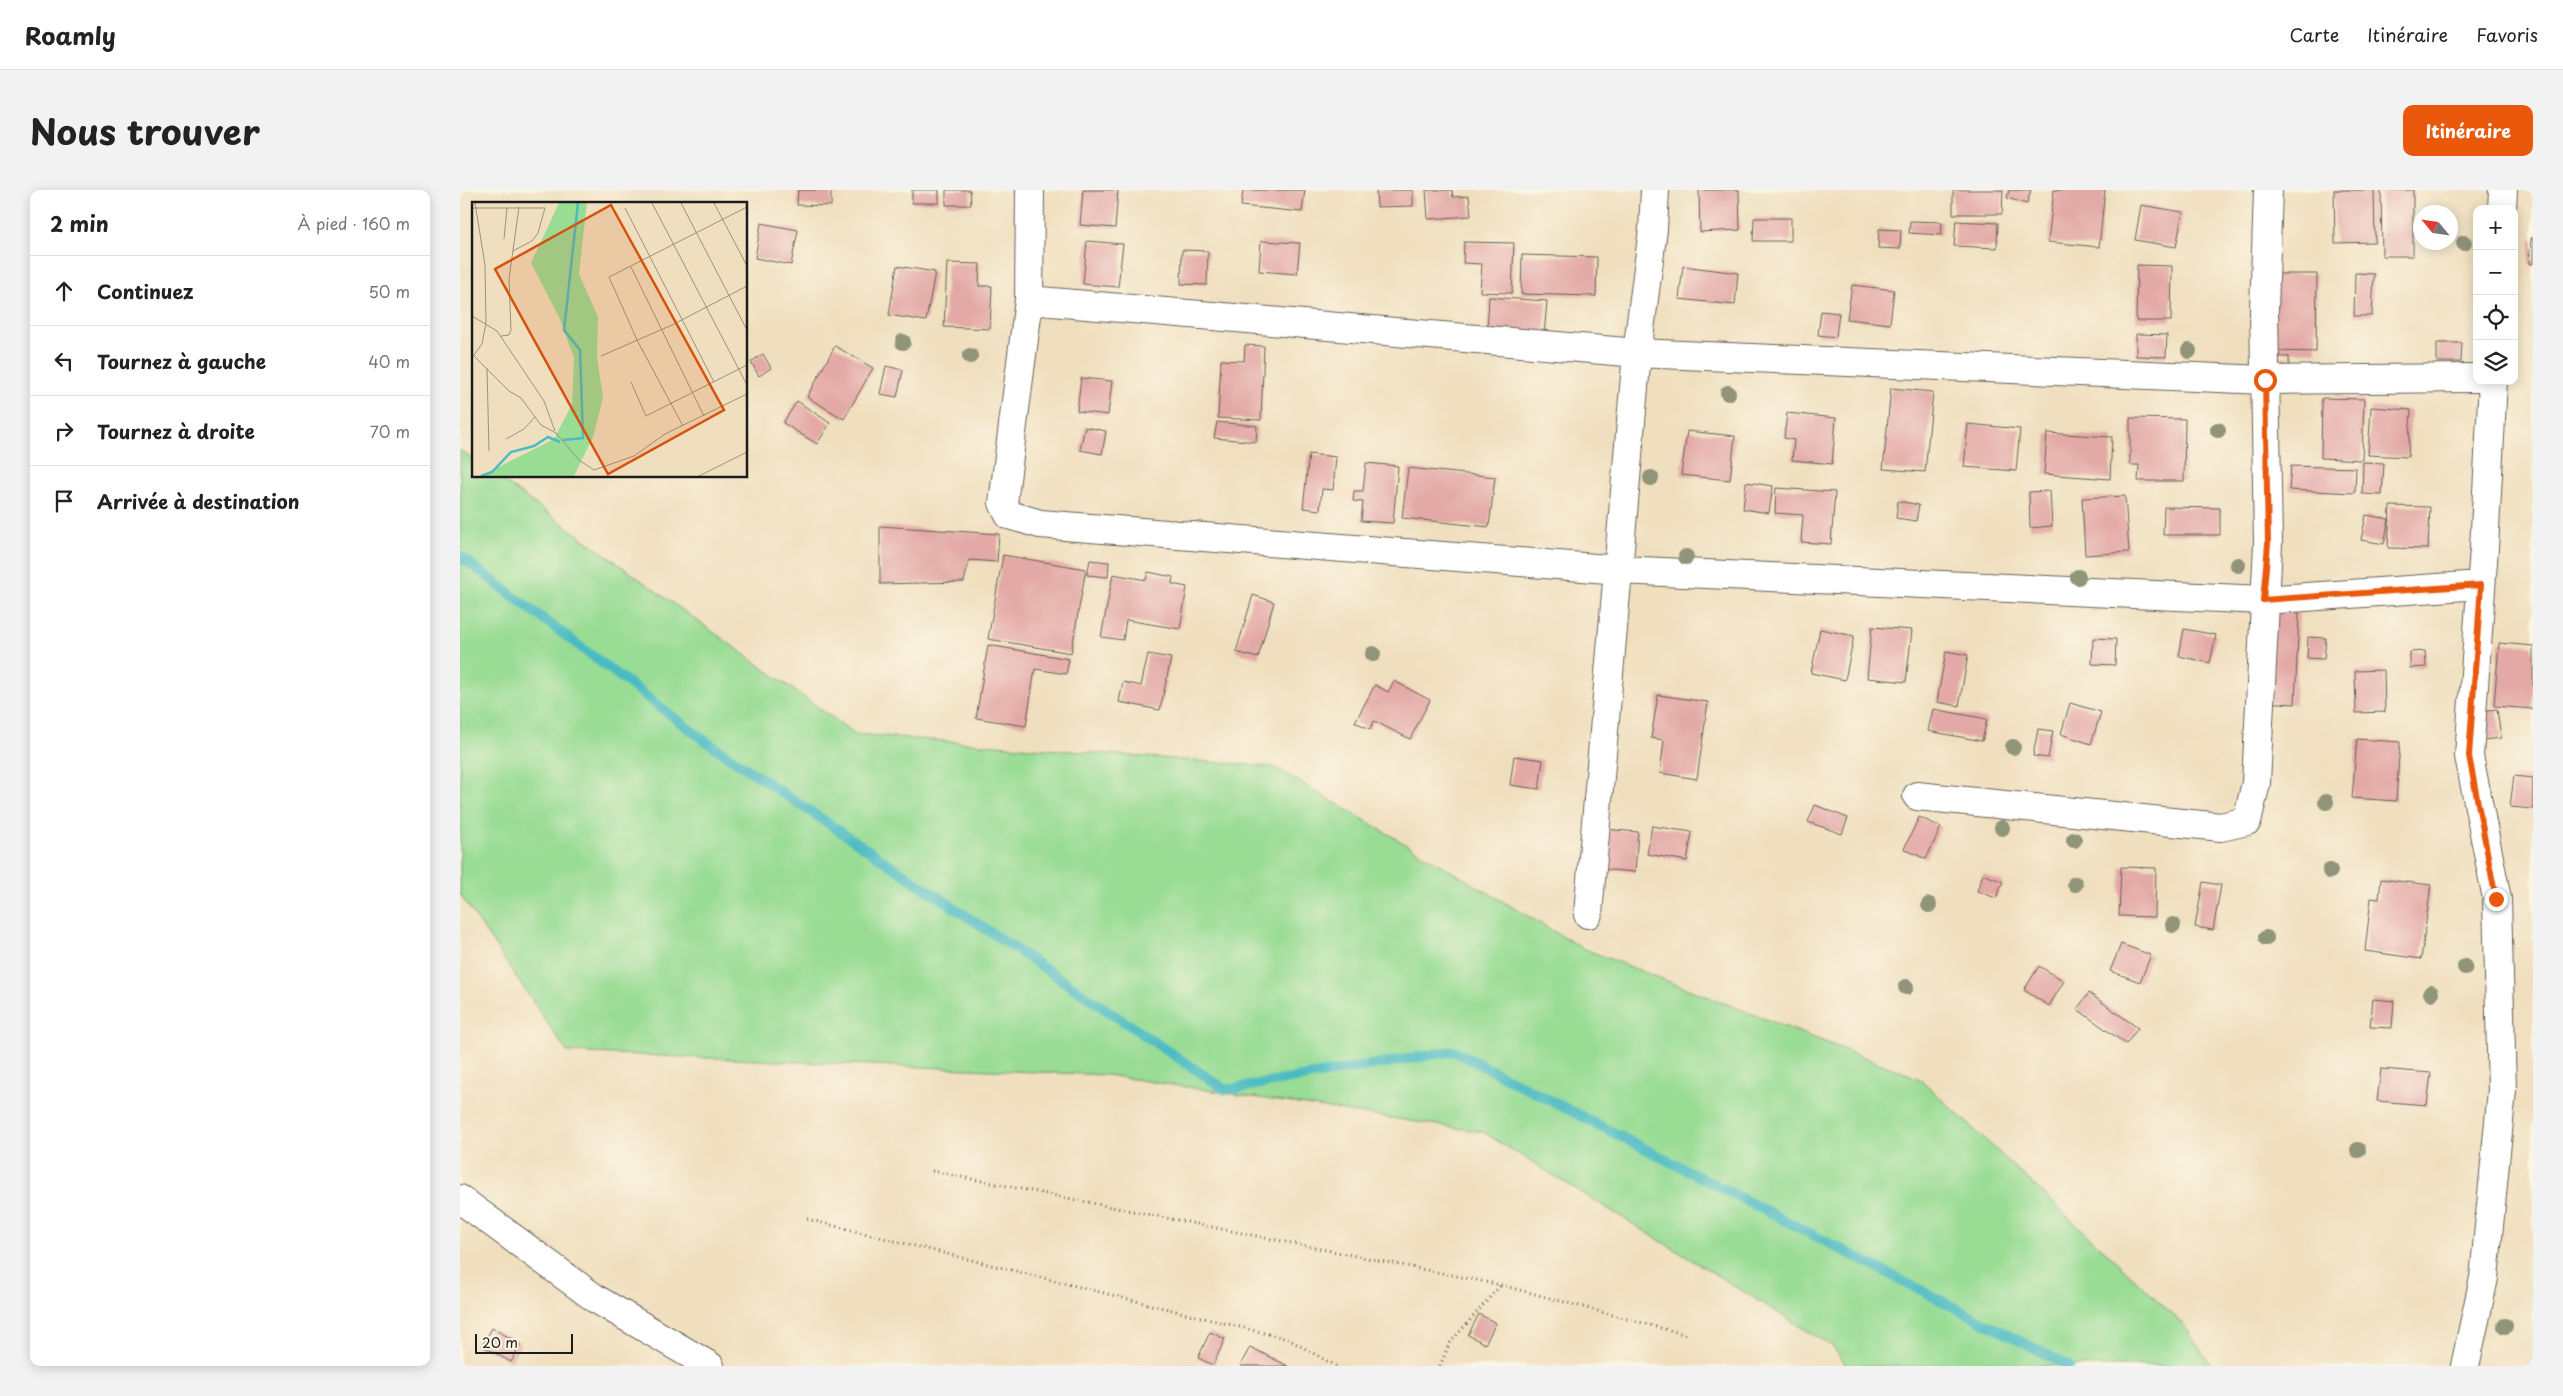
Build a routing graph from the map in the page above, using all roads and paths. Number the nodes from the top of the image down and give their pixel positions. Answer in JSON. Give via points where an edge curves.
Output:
{"nodes":[{"id":1,"x":1030,"y":190,"type":"edge"},
{"id":2,"x":1655,"y":190,"type":"edge"},
{"id":3,"x":2268,"y":190,"type":"edge"},
{"id":4,"x":2503,"y":190,"type":"edge"},
{"id":5,"x":2502,"y":205,"type":"edge"},
{"id":6,"x":1029,"y":300,"type":"junction"},
{"id":7,"x":1637,"y":353,"type":"junction"},
{"id":8,"x":2473,"y":378,"type":"edge"},
{"id":9,"x":2265,"y":380,"type":"junction"},
{"id":10,"x":2493,"y":385,"type":"edge"},
{"id":11,"x":1620,"y":570,"type":"junction"},
{"id":12,"x":2481,"y":585,"type":"junction"},
{"id":13,"x":2263,"y":600,"type":"junction"},
{"id":14,"x":1917,"y":796,"type":"dead end"},
{"id":15,"x":1588,"y":914,"type":"dead end"},
{"id":16,"x":932,"y":1171,"type":"dead end"},
{"id":17,"x":460,"y":1198,"type":"edge"},
{"id":18,"x":808,"y":1219,"type":"dead end"},
{"id":19,"x":1501,"y":1285,"type":"junction"},
{"id":20,"x":1687,"y":1335,"type":"dead end"},
{"id":21,"x":710,"y":1366,"type":"edge"},
{"id":22,"x":1336,"y":1366,"type":"edge"},
{"id":23,"x":1440,"y":1366,"type":"edge"},
{"id":24,"x":2465,"y":1366,"type":"edge"}],
"edges":[{"from":1,"to":6,"type":"street"},
{"from":2,"to":7,"type":"street"},
{"from":3,"to":9,"type":"street"},
{"from":4,"to":5,"type":"street"},
{"from":6,"to":7,"type":"street"},
{"from":6,"to":11,"type":"street","via":[[1003,503],[1009,515],[1040,524]]},
{"from":7,"to":9,"type":"street"},
{"from":7,"to":11,"type":"street"},
{"from":8,"to":9,"type":"street"},
{"from":9,"to":13,"type":"street","via":[[2268,544]]},
{"from":10,"to":12,"type":"street"},
{"from":11,"to":13,"type":"street"},
{"from":11,"to":15,"type":"street"},
{"from":12,"to":13,"type":"street"},
{"from":12,"to":24,"type":"street","via":[[2469,756],[2496,899],[2502,1090],[2484,1278]]},
{"from":13,"to":14,"type":"street","via":[[2256,783],[2247,821],[2221,827]]},
{"from":16,"to":19,"type":"path"},
{"from":17,"to":21,"type":"street","via":[[596,1299]]},
{"from":18,"to":22,"type":"path","via":[[1288,1339]]},
{"from":19,"to":20,"type":"path"},
{"from":19,"to":23,"type":"path","via":[[1449,1344]]}]}
